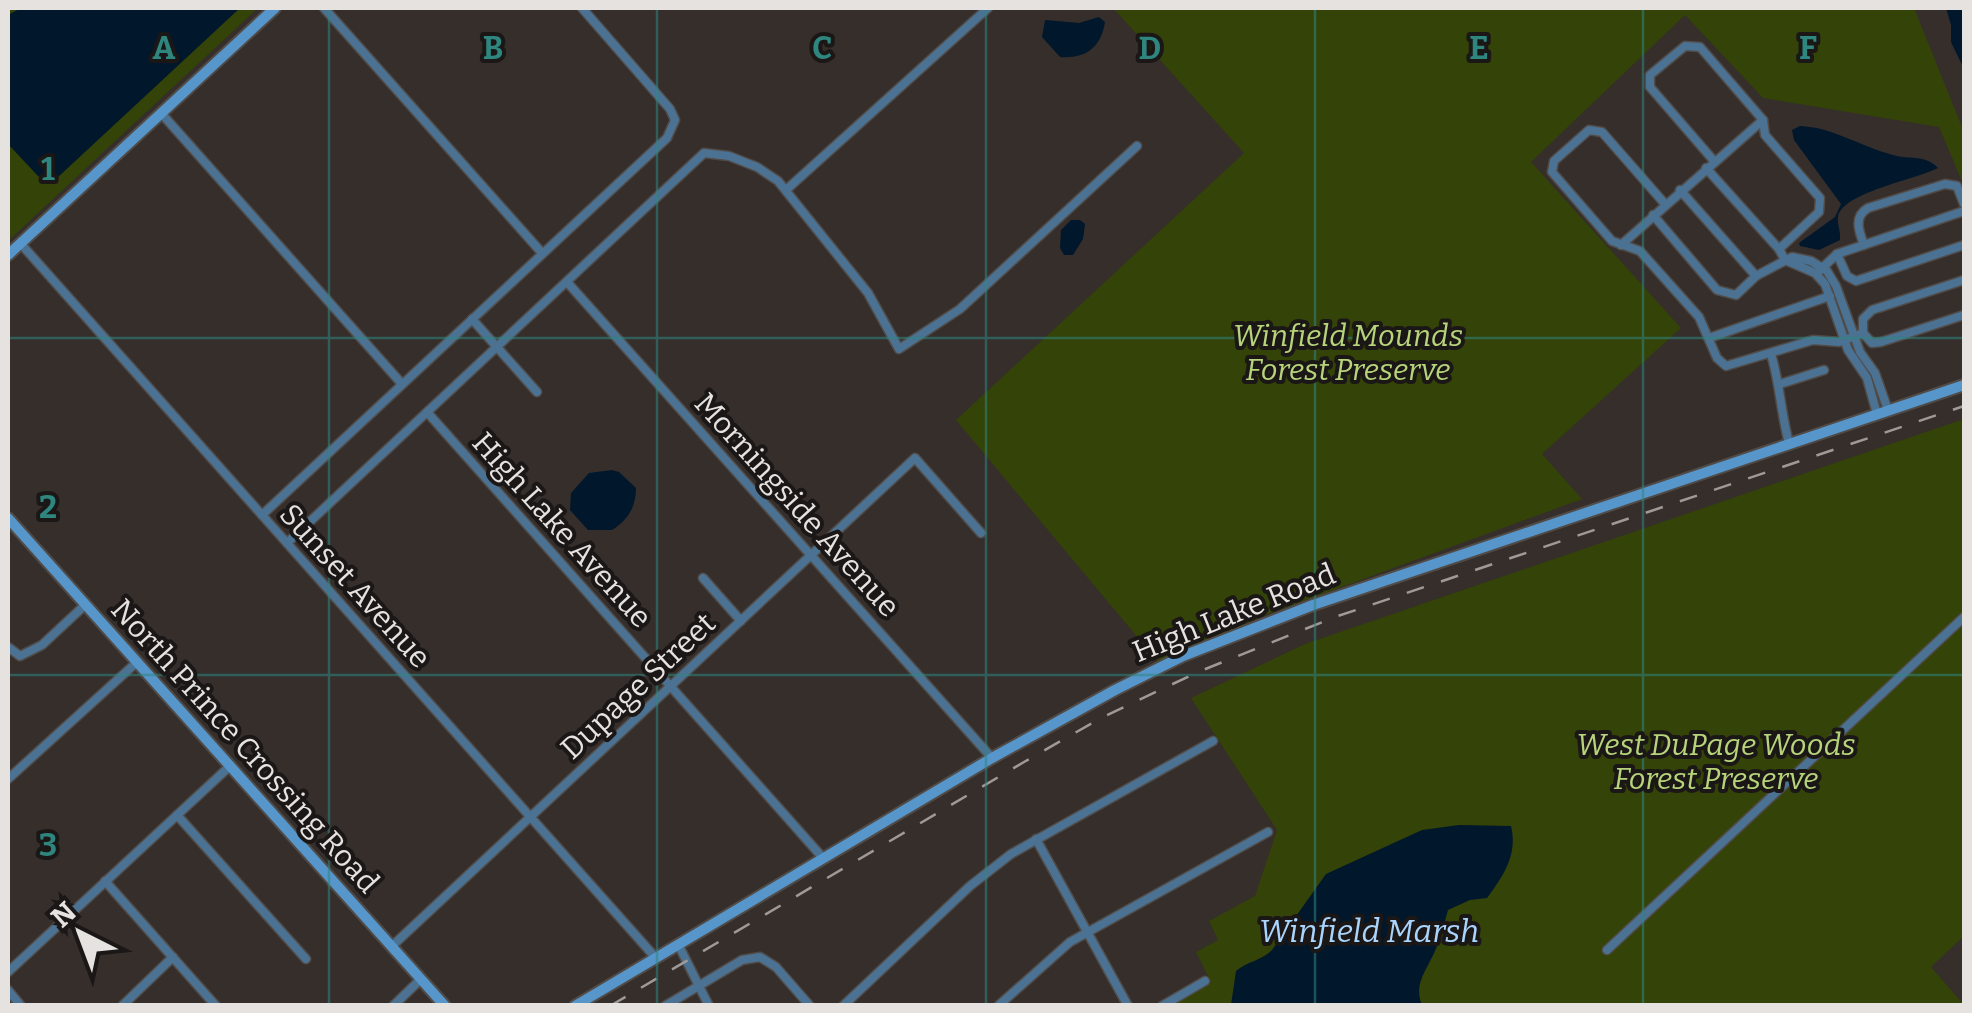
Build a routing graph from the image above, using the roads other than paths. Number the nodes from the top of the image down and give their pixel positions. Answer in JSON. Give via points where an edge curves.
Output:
{"nodes":[{"id":1,"x":275,"y":8,"type":"edge"},
{"id":2,"x":324,"y":8,"type":"edge"},
{"id":3,"x":582,"y":8,"type":"edge"},
{"id":4,"x":988,"y":8,"type":"edge"},
{"id":5,"x":161,"y":113,"type":"junction"},
{"id":6,"x":1763,"y":120,"type":"junction"},
{"id":7,"x":1137,"y":146,"type":"dead end"},
{"id":8,"x":1714,"y":161,"type":"junction"},
{"id":9,"x":1706,"y":168,"type":"junction"},
{"id":10,"x":786,"y":190,"type":"junction"},
{"id":11,"x":1680,"y":190,"type":"junction"},
{"id":12,"x":1665,"y":204,"type":"junction"},
{"id":13,"x":1964,"y":207,"type":"edge"},
{"id":14,"x":1653,"y":215,"type":"junction"},
{"id":15,"x":20,"y":244,"type":"junction"},
{"id":16,"x":1864,"y":245,"type":"junction"},
{"id":17,"x":1964,"y":245,"type":"edge"},
{"id":18,"x":1621,"y":246,"type":"junction"},
{"id":19,"x":1779,"y":249,"type":"junction"},
{"id":20,"x":542,"y":253,"type":"junction"},
{"id":21,"x":1836,"y":254,"type":"junction"},
{"id":22,"x":8,"y":255,"type":"edge"},
{"id":23,"x":1785,"y":260,"type":"junction"},
{"id":24,"x":1820,"y":271,"type":"junction"},
{"id":25,"x":1756,"y":276,"type":"junction"},
{"id":26,"x":1964,"y":280,"type":"edge"},
{"id":27,"x":568,"y":282,"type":"junction"},
{"id":28,"x":1830,"y":296,"type":"junction"},
{"id":29,"x":1964,"y":315,"type":"edge"},
{"id":30,"x":472,"y":319,"type":"junction"},
{"id":31,"x":1854,"y":336,"type":"junction"},
{"id":32,"x":1709,"y":338,"type":"junction"},
{"id":33,"x":497,"y":347,"type":"junction"},
{"id":34,"x":1771,"y":354,"type":"junction"},
{"id":35,"x":1824,"y":370,"type":"dead end"},
{"id":36,"x":402,"y":384,"type":"junction"},
{"id":37,"x":1780,"y":384,"type":"junction"},
{"id":38,"x":1964,"y":385,"type":"edge"},
{"id":39,"x":537,"y":392,"type":"dead end"},
{"id":40,"x":427,"y":412,"type":"junction"},
{"id":41,"x":1883,"y":412,"type":"junction"},
{"id":42,"x":1789,"y":444,"type":"junction"},
{"id":43,"x":262,"y":515,"type":"junction"},
{"id":44,"x":8,"y":518,"type":"edge"},
{"id":45,"x":981,"y":533,"type":"dead end"},
{"id":46,"x":287,"y":544,"type":"junction"},
{"id":47,"x":811,"y":555,"type":"junction"},
{"id":48,"x":703,"y":578,"type":"dead end"},
{"id":49,"x":85,"y":604,"type":"junction"},
{"id":50,"x":1964,"y":617,"type":"edge"},
{"id":51,"x":741,"y":621,"type":"junction"},
{"id":52,"x":8,"y":647,"type":"edge"},
{"id":53,"x":137,"y":662,"type":"junction"},
{"id":54,"x":671,"y":686,"type":"junction"},
{"id":55,"x":1213,"y":742,"type":"dead end"},
{"id":56,"x":992,"y":758,"type":"junction"},
{"id":57,"x":230,"y":766,"type":"junction"},
{"id":58,"x":8,"y":779,"type":"edge"},
{"id":59,"x":177,"y":815,"type":"junction"},
{"id":60,"x":530,"y":817,"type":"junction"},
{"id":61,"x":1268,"y":832,"type":"dead end"},
{"id":62,"x":1036,"y":839,"type":"junction"},
{"id":63,"x":823,"y":858,"type":"junction"},
{"id":64,"x":105,"y":881,"type":"junction"},
{"id":65,"x":1087,"y":932,"type":"junction"},
{"id":66,"x":678,"y":944,"type":"junction"},
{"id":67,"x":391,"y":947,"type":"junction"},
{"id":68,"x":1607,"y":950,"type":"dead end"},
{"id":69,"x":173,"y":958,"type":"junction"},
{"id":70,"x":656,"y":958,"type":"junction"},
{"id":71,"x":306,"y":960,"type":"dead end"},
{"id":72,"x":8,"y":972,"type":"edge"},
{"id":73,"x":420,"y":980,"type":"junction"},
{"id":74,"x":1205,"y":981,"type":"dead end"},
{"id":75,"x":700,"y":985,"type":"junction"},
{"id":76,"x":8,"y":990,"type":"edge"},
{"id":77,"x":22,"y":1006,"type":"edge"},
{"id":78,"x":122,"y":1006,"type":"edge"},
{"id":79,"x":216,"y":1006,"type":"edge"},
{"id":80,"x":393,"y":1006,"type":"edge"},
{"id":81,"x":445,"y":1006,"type":"edge"},
{"id":82,"x":575,"y":1006,"type":"edge"},
{"id":83,"x":665,"y":1006,"type":"edge"},
{"id":84,"x":709,"y":1006,"type":"edge"},
{"id":85,"x":810,"y":1006,"type":"edge"},
{"id":86,"x":843,"y":1006,"type":"edge"},
{"id":87,"x":998,"y":1006,"type":"edge"},
{"id":88,"x":1128,"y":1006,"type":"edge"},
{"id":89,"x":1162,"y":1006,"type":"edge"}],
"edges":[{"from":1,"to":5,"type":"street"},
{"from":2,"to":20,"type":"street"},
{"from":3,"to":20,"type":"street","via":[[675,120],[667,138]]},
{"from":4,"to":10,"type":"street"},
{"from":5,"to":15,"type":"street"},
{"from":5,"to":36,"type":"street"},
{"from":6,"to":8,"type":"street"},
{"from":6,"to":8,"type":"street","via":[[1700,47],[1685,46],[1650,76],[1650,87]]},
{"from":6,"to":19,"type":"street","via":[[1765,134],[1820,198],[1819,212]]},
{"from":7,"to":10,"type":"street","via":[[960,309],[899,349],[868,293]]},
{"from":8,"to":9,"type":"street"},
{"from":9,"to":11,"type":"street"},
{"from":9,"to":19,"type":"street"},
{"from":10,"to":27,"type":"street","via":[[758,167],[704,153]]},
{"from":11,"to":12,"type":"street"},
{"from":11,"to":25,"type":"street"},
{"from":12,"to":14,"type":"street"},
{"from":12,"to":18,"type":"street","via":[[1602,132],[1589,130],[1554,161],[1552,172]]},
{"from":13,"to":16,"type":"street"},
{"from":13,"to":16,"type":"street","via":[[1957,186],[1945,184],[1868,208],[1858,224]]},
{"from":14,"to":18,"type":"street"},
{"from":14,"to":25,"type":"street","via":[[1718,290],[1736,295]]},
{"from":15,"to":22,"type":"street"},
{"from":15,"to":43,"type":"street","name":"Sunset Avenue"},
{"from":16,"to":21,"type":"street"},
{"from":17,"to":21,"type":"street","via":[[1856,281]]},
{"from":18,"to":32,"type":"street","via":[[1640,252],[1699,317]]},
{"from":19,"to":23,"type":"street"},
{"from":20,"to":30,"type":"street"},
{"from":21,"to":24,"type":"street"},
{"from":23,"to":24,"type":"street","via":[[1804,259]]},
{"from":23,"to":25,"type":"street"},
{"from":24,"to":28,"type":"street"},
{"from":24,"to":31,"type":"street","via":[[1836,286]]},
{"from":26,"to":31,"type":"street","via":[[1872,310]]},
{"from":27,"to":33,"type":"street"},
{"from":27,"to":47,"type":"street","name":"Morningside Avenue"},
{"from":28,"to":31,"type":"street"},
{"from":28,"to":32,"type":"street"},
{"from":29,"to":31,"type":"street","via":[[1876,343]]},
{"from":30,"to":33,"type":"street"},
{"from":30,"to":36,"type":"street"},
{"from":31,"to":34,"type":"street"},
{"from":31,"to":41,"type":"street","via":[[1876,373]]},
{"from":32,"to":34,"type":"street","via":[[1726,366]]},
{"from":33,"to":39,"type":"street"},
{"from":33,"to":40,"type":"street"},
{"from":34,"to":37,"type":"street"},
{"from":35,"to":37,"type":"street"},
{"from":36,"to":43,"type":"street"},
{"from":37,"to":42,"type":"street"},
{"from":38,"to":41,"type":"street","name":"High Lake Road"},
{"from":40,"to":46,"type":"street"},
{"from":40,"to":54,"type":"street","name":"High Lake Avenue"},
{"from":41,"to":42,"type":"street","name":"High Lake Road"},
{"from":42,"to":56,"type":"street","name":"High Lake Road","via":[[1240,632],[1126,684]]},
{"from":43,"to":46,"type":"street","name":"Sunset Avenue"},
{"from":44,"to":49,"type":"street","name":"North Prince Crossing Road"},
{"from":45,"to":47,"type":"street","name":"Dupage Street","via":[[915,458]]},
{"from":46,"to":60,"type":"street","name":"Sunset Avenue"},
{"from":47,"to":51,"type":"street","name":"Dupage Street"},
{"from":47,"to":56,"type":"street","name":"Morningside Avenue"},
{"from":48,"to":51,"type":"street"},
{"from":49,"to":52,"type":"street","via":[[42,645],[20,656]]},
{"from":49,"to":53,"type":"street","name":"North Prince Crossing Road"},
{"from":50,"to":68,"type":"street"},
{"from":51,"to":54,"type":"street","name":"Dupage Street"},
{"from":53,"to":57,"type":"street","name":"North Prince Crossing Road"},
{"from":53,"to":58,"type":"street"},
{"from":54,"to":60,"type":"street","name":"Dupage Street"},
{"from":54,"to":63,"type":"street","name":"High Lake Avenue"},
{"from":55,"to":62,"type":"street"},
{"from":56,"to":63,"type":"street","name":"High Lake Road"},
{"from":57,"to":59,"type":"street"},
{"from":57,"to":67,"type":"street","name":"North Prince Crossing Road"},
{"from":59,"to":64,"type":"street"},
{"from":59,"to":71,"type":"street"},
{"from":60,"to":67,"type":"street","name":"Dupage Street"},
{"from":60,"to":70,"type":"street","name":"Sunset Avenue"},
{"from":61,"to":65,"type":"street"},
{"from":62,"to":65,"type":"street"},
{"from":62,"to":86,"type":"street","via":[[970,886]]},
{"from":63,"to":66,"type":"street","name":"High Lake Road"},
{"from":64,"to":69,"type":"street"},
{"from":64,"to":72,"type":"street"},
{"from":65,"to":87,"type":"street"},
{"from":65,"to":88,"type":"street"},
{"from":66,"to":70,"type":"street","name":"High Lake Road"},
{"from":66,"to":75,"type":"street"},
{"from":67,"to":73,"type":"street","name":"North Prince Crossing Road"},
{"from":69,"to":78,"type":"street"},
{"from":69,"to":79,"type":"street"},
{"from":70,"to":82,"type":"street","name":"High Lake Road"},
{"from":73,"to":80,"type":"street"},
{"from":73,"to":81,"type":"street","name":"North Prince Crossing Road"},
{"from":74,"to":89,"type":"street"},
{"from":75,"to":83,"type":"street"},
{"from":75,"to":84,"type":"street"},
{"from":75,"to":85,"type":"street","via":[[760,957]]},
{"from":76,"to":77,"type":"street"}]}
